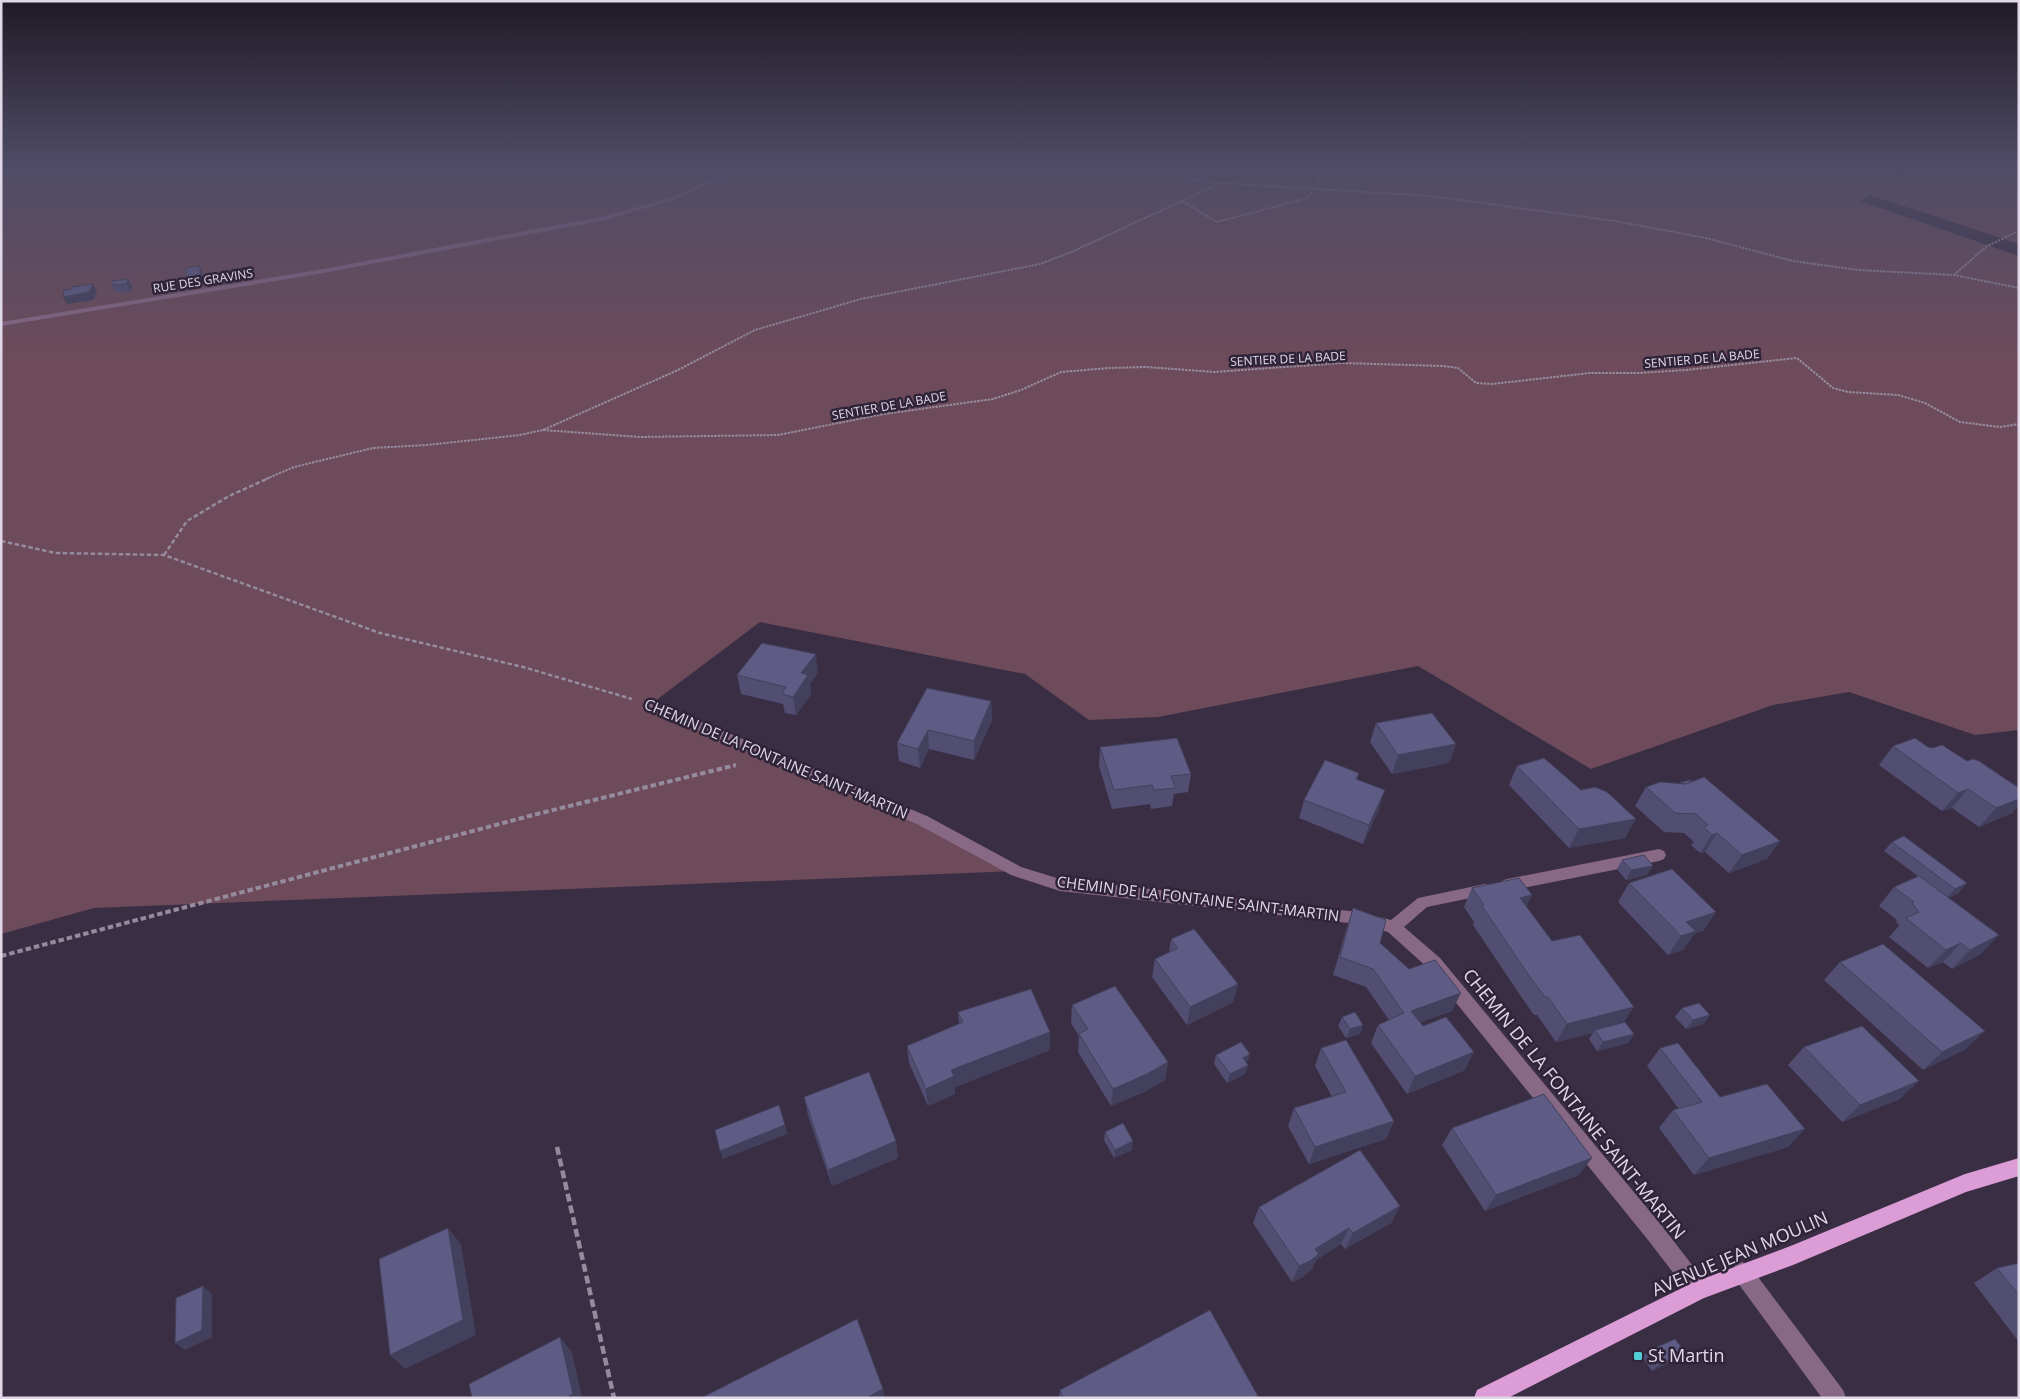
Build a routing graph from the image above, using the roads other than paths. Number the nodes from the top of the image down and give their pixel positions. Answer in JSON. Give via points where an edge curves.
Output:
{"nodes":[{"id":1,"x":547,"y":229,"type":"edge"},
{"id":2,"x":1,"y":324,"type":"edge"},
{"id":3,"x":651,"y":705,"type":"road end"},
{"id":4,"x":1659,"y":855,"type":"dead end"},
{"id":5,"x":1392,"y":927,"type":"junction"},
{"id":6,"x":2019,"y":1167,"type":"edge"},
{"id":7,"x":1742,"y":1272,"type":"junction"},
{"id":8,"x":1699,"y":1290,"type":"junction"},
{"id":9,"x":1485,"y":1398,"type":"edge"},
{"id":10,"x":1835,"y":1398,"type":"edge"}],
"edges":[{"from":1,"to":2,"type":"street","name":"RUE DES GRAVINS","via":[[328,271]]},
{"from":3,"to":5,"type":"street","name":"CHEMIN DE LA FONTAINE SAINT-MARTIN","via":[[922,820],[1016,870],[1060,885],[1358,918]]},
{"from":4,"to":5,"type":"street","via":[[1423,902]]},
{"from":5,"to":8,"type":"street","name":"CHEMIN DE LA FONTAINE SAINT-MARTIN","via":[[1434,963]]},
{"from":6,"to":7,"type":"main road","name":"AVENUE JEAN MOULIN","via":[[1965,1183],[1792,1255]]},
{"from":7,"to":8,"type":"main road","name":"AVENUE JEAN MOULIN"},
{"from":7,"to":10,"type":"street"},
{"from":8,"to":9,"type":"main road","name":"AVENUE JEAN MOULIN"}]}
